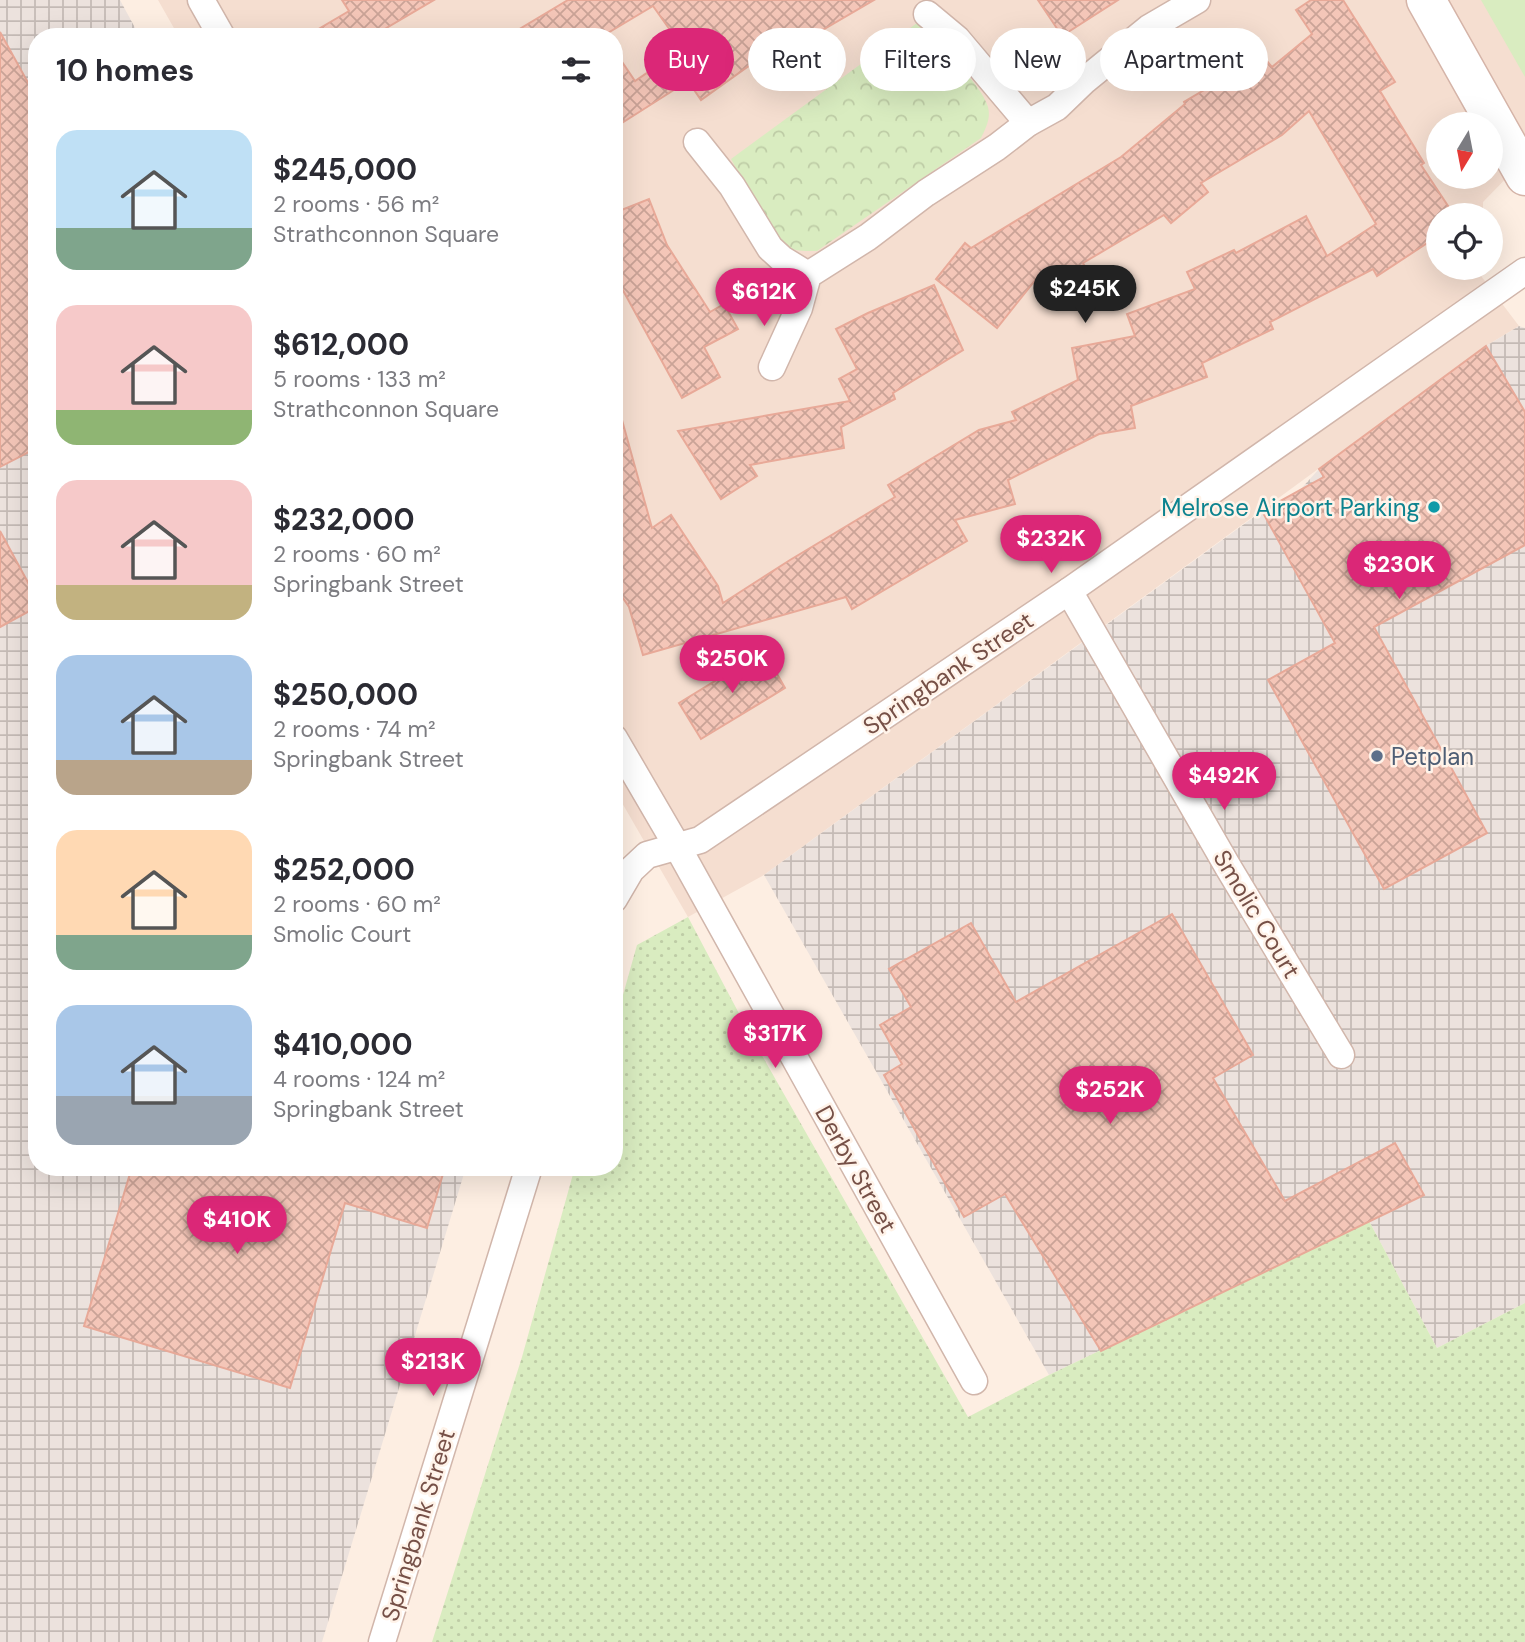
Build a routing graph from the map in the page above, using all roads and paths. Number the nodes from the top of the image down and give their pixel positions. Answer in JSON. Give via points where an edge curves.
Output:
{"nodes":[{"id":1,"x":201,"y":0,"type":"edge"},
{"id":2,"x":1197,"y":0,"type":"edge"},
{"id":3,"x":1426,"y":0,"type":"edge"},
{"id":4,"x":927,"y":14,"type":"dead end"},
{"id":5,"x":217,"y":28,"type":"edge"},
{"id":6,"x":1028,"y":123,"type":"junction"},
{"id":7,"x":697,"y":142,"type":"dead end"},
{"id":8,"x":1525,"y":176,"type":"edge"},
{"id":9,"x":1525,"y":271,"type":"edge"},
{"id":10,"x":808,"y":275,"type":"junction"},
{"id":11,"x":772,"y":368,"type":"dead end"},
{"id":12,"x":1069,"y":591,"type":"junction"},
{"id":13,"x":623,"y":753,"type":"edge"},
{"id":14,"x":677,"y":846,"type":"junction"},
{"id":15,"x":623,"y":884,"type":"edge"},
{"id":16,"x":1341,"y":1055,"type":"dead end"},
{"id":17,"x":526,"y":1176,"type":"edge"},
{"id":18,"x":974,"y":1381,"type":"dead end"},
{"id":19,"x":382,"y":1642,"type":"edge"}],
"edges":[{"from":1,"to":5,"type":"street"},
{"from":2,"to":6,"type":"street","via":[[1149,29],[1057,107]]},
{"from":3,"to":8,"type":"street"},
{"from":4,"to":6,"type":"street","via":[[957,39]]},
{"from":6,"to":10,"type":"street"},
{"from":7,"to":10,"type":"street","via":[[733,186],[770,248]]},
{"from":9,"to":12,"type":"street","name":"Springbank Street"},
{"from":10,"to":11,"type":"street"},
{"from":12,"to":14,"type":"street","name":"Springbank Street","via":[[700,840]]},
{"from":12,"to":16,"type":"street","name":"Smolic Court"},
{"from":13,"to":14,"type":"street","name":"Derby Street"},
{"from":14,"to":15,"type":"street","name":"Springbank Street","via":[[647,855]]},
{"from":14,"to":18,"type":"street","name":"Derby Street"},
{"from":17,"to":19,"type":"street","name":"Springbank Street"}]}
